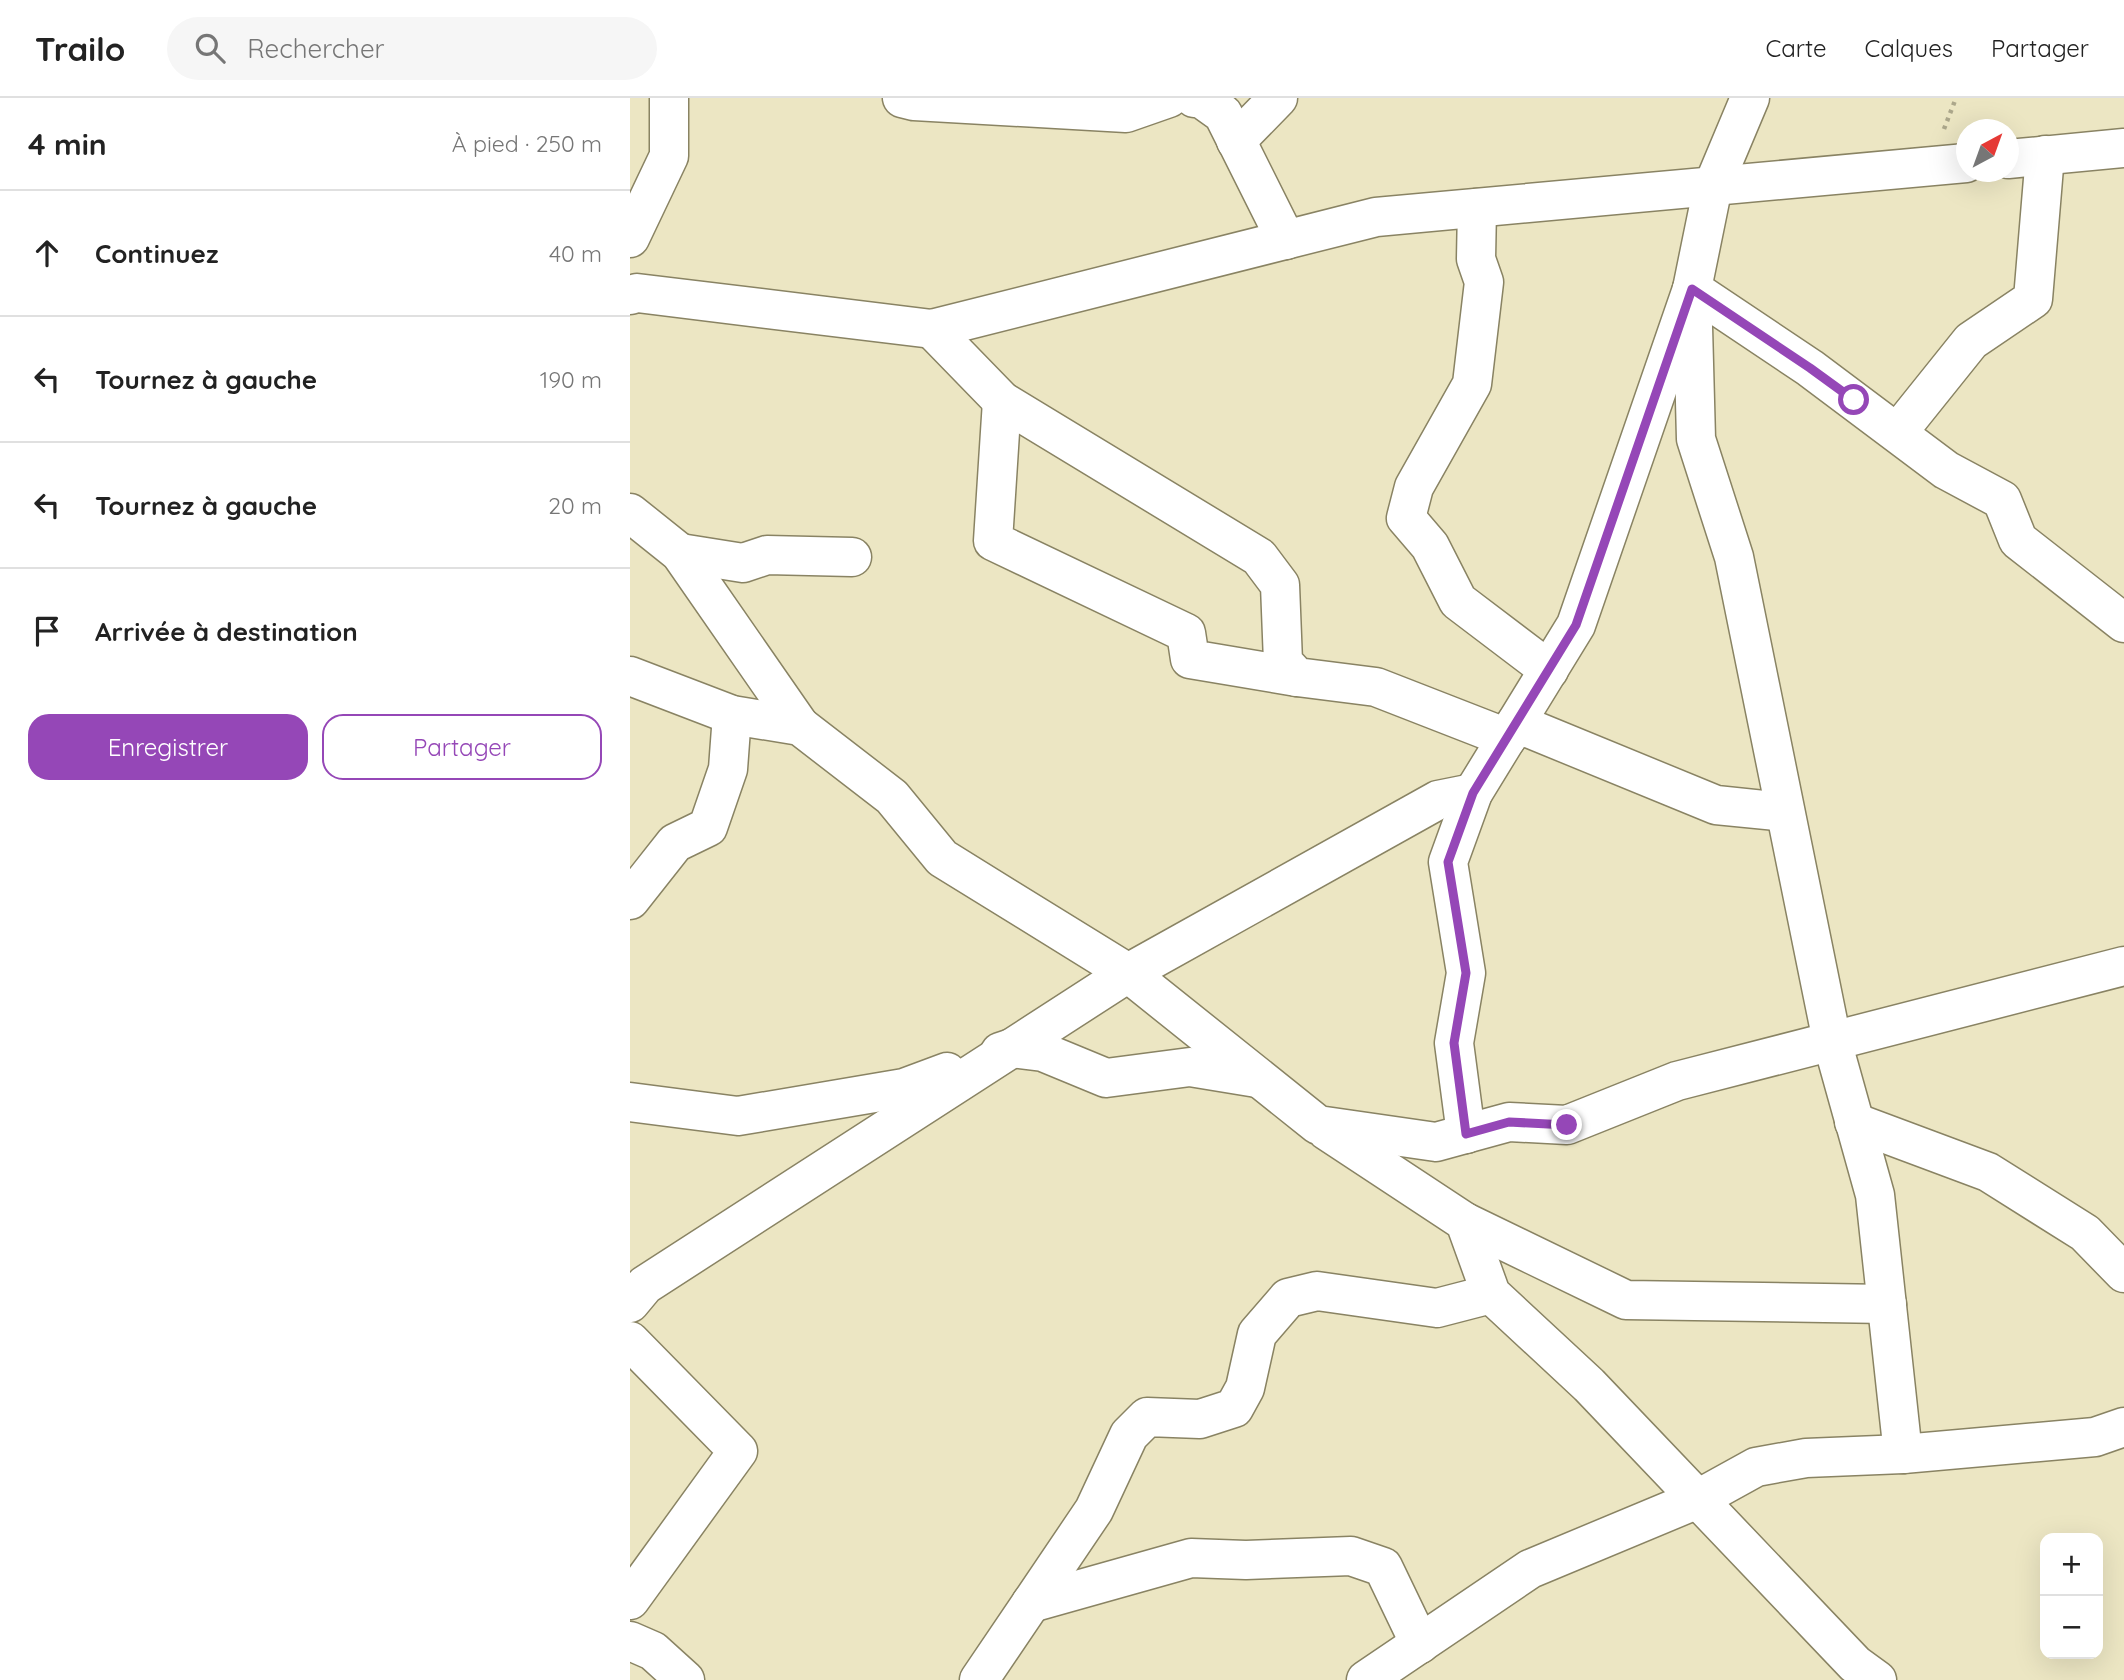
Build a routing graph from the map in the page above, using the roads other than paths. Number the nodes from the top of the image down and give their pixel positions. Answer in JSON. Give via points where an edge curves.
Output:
{"nodes":[{"id":1,"x":669,"y":98,"type":"edge"},
{"id":2,"x":902,"y":98,"type":"edge"},
{"id":3,"x":1169,"y":98,"type":"edge"},
{"id":4,"x":1194,"y":98,"type":"edge"},
{"id":5,"x":1279,"y":98,"type":"edge"},
{"id":6,"x":1750,"y":98,"type":"edge"},
{"id":7,"x":1236,"y":141,"type":"junction"},
{"id":8,"x":2124,"y":148,"type":"edge"},
{"id":9,"x":2027,"y":157,"type":"edge"},
{"id":10,"x":1956,"y":164,"type":"edge"},
{"id":11,"x":1713,"y":186,"type":"junction"},
{"id":12,"x":1477,"y":208,"type":"junction"},
{"id":13,"x":630,"y":238,"type":"edge"},
{"id":14,"x":1286,"y":240,"type":"junction"},
{"id":15,"x":632,"y":284,"type":"edge"},
{"id":16,"x":1692,"y":289,"type":"junction"},
{"id":17,"x":932,"y":329,"type":"junction"},
{"id":18,"x":1002,"y":401,"type":"junction"},
{"id":19,"x":1898,"y":432,"type":"junction"},
{"id":20,"x":630,"y":513,"type":"edge"},
{"id":21,"x":681,"y":553,"type":"junction"},
{"id":22,"x":852,"y":557,"type":"dead end"},
{"id":23,"x":2124,"y":623,"type":"edge"},
{"id":24,"x":1549,"y":670,"type":"junction"},
{"id":25,"x":630,"y":676,"type":"edge"},
{"id":26,"x":1297,"y":677,"type":"junction"},
{"id":27,"x":732,"y":715,"type":"junction"},
{"id":28,"x":800,"y":726,"type":"junction"},
{"id":29,"x":1511,"y":730,"type":"junction"},
{"id":30,"x":1473,"y":793,"type":"junction"},
{"id":31,"x":1785,"y":811,"type":"junction"},
{"id":32,"x":630,"y":900,"type":"edge"},
{"id":33,"x":2124,"y":966,"type":"edge"},
{"id":34,"x":1128,"y":973,"type":"junction"},
{"id":35,"x":1832,"y":1041,"type":"junction"},
{"id":36,"x":1012,"y":1048,"type":"junction"},
{"id":37,"x":1259,"y":1078,"type":"junction"},
{"id":38,"x":630,"y":1102,"type":"edge"},
{"id":39,"x":1854,"y":1122,"type":"junction"},
{"id":40,"x":1318,"y":1125,"type":"junction"},
{"id":41,"x":1466,"y":1134,"type":"junction"},
{"id":42,"x":1465,"y":1222,"type":"junction"},
{"id":43,"x":2124,"y":1273,"type":"edge"},
{"id":44,"x":1492,"y":1294,"type":"junction"},
{"id":45,"x":630,"y":1303,"type":"edge"},
{"id":46,"x":1887,"y":1304,"type":"junction"},
{"id":47,"x":630,"y":1341,"type":"edge"},
{"id":48,"x":2124,"y":1427,"type":"edge"},
{"id":49,"x":1903,"y":1454,"type":"junction"},
{"id":50,"x":1698,"y":1499,"type":"junction"},
{"id":51,"x":630,"y":1600,"type":"edge"},
{"id":52,"x":1031,"y":1603,"type":"junction"},
{"id":53,"x":630,"y":1641,"type":"edge"},
{"id":54,"x":1420,"y":1644,"type":"junction"},
{"id":55,"x":685,"y":1680,"type":"edge"},
{"id":56,"x":979,"y":1680,"type":"edge"},
{"id":57,"x":1366,"y":1680,"type":"edge"},
{"id":58,"x":1877,"y":1680,"type":"edge"}],
"edges":[{"from":1,"to":13,"type":"street","via":[[670,156]]},
{"from":2,"to":3,"type":"street","via":[[1126,113]]},
{"from":4,"to":7,"type":"street","via":[[1223,114]]},
{"from":5,"to":7,"type":"street"},
{"from":6,"to":11,"type":"street"},
{"from":7,"to":14,"type":"street"},
{"from":8,"to":9,"type":"street"},
{"from":9,"to":19,"type":"street","via":[[2033,299],[1971,341]]},
{"from":10,"to":11,"type":"street"},
{"from":11,"to":12,"type":"street"},
{"from":11,"to":16,"type":"street"},
{"from":12,"to":14,"type":"street","via":[[1376,218]]},
{"from":12,"to":24,"type":"street","via":[[1476,259],[1484,282],[1472,384],[1414,487],[1406,518],[1430,545],[1458,601]]},
{"from":14,"to":17,"type":"street"},
{"from":15,"to":17,"type":"street"},
{"from":16,"to":19,"type":"street"},
{"from":16,"to":24,"type":"street","via":[[1576,625]]},
{"from":16,"to":31,"type":"street","via":[[1696,439],[1734,557]]},
{"from":17,"to":18,"type":"street"},
{"from":18,"to":26,"type":"street","via":[[1259,557],[1280,585],[1283,662]]},
{"from":18,"to":26,"type":"street","via":[[993,541],[1186,633],[1190,659]]},
{"from":19,"to":23,"type":"street","via":[[1946,470],[2002,500],[2018,540]]},
{"from":20,"to":21,"type":"street"},
{"from":21,"to":22,"type":"street","via":[[743,562],[767,555]]},
{"from":21,"to":28,"type":"street"},
{"from":24,"to":29,"type":"street"},
{"from":25,"to":27,"type":"street"},
{"from":26,"to":29,"type":"street","via":[[1376,687]]},
{"from":27,"to":28,"type":"street"},
{"from":27,"to":32,"type":"street","via":[[728,769],[708,827],[675,843]]},
{"from":28,"to":34,"type":"street","via":[[892,797],[943,858]]},
{"from":29,"to":30,"type":"street"},
{"from":29,"to":31,"type":"street","via":[[1716,805]]},
{"from":30,"to":34,"type":"street","via":[[1438,800]]},
{"from":30,"to":41,"type":"street","via":[[1448,862],[1466,973],[1454,1043]]},
{"from":31,"to":35,"type":"street"},
{"from":33,"to":35,"type":"street"},
{"from":34,"to":36,"type":"street"},
{"from":34,"to":37,"type":"street"},
{"from":35,"to":39,"type":"street"},
{"from":35,"to":41,"type":"street","via":[[1677,1081],[1567,1125],[1509,1122]]},
{"from":36,"to":37,"type":"street","via":[[1043,1052],[1106,1079],[1190,1067]]},
{"from":36,"to":38,"type":"street","via":[[904,1088],[738,1116]]},
{"from":36,"to":45,"type":"street","via":[[645,1285]]},
{"from":37,"to":40,"type":"street"},
{"from":39,"to":43,"type":"street","via":[[1988,1172],[2085,1233]]},
{"from":39,"to":46,"type":"street","via":[[1875,1195]]},
{"from":40,"to":41,"type":"street","via":[[1436,1142]]},
{"from":40,"to":42,"type":"street"},
{"from":42,"to":44,"type":"street"},
{"from":42,"to":46,"type":"street","via":[[1626,1300]]},
{"from":44,"to":50,"type":"street","via":[[1589,1385]]},
{"from":44,"to":52,"type":"street","via":[[1437,1308],[1317,1291],[1288,1298],[1257,1334],[1245,1388],[1234,1408],[1200,1419],[1147,1417],[1129,1436],[1094,1510]]},
{"from":46,"to":49,"type":"street"},
{"from":47,"to":51,"type":"street","via":[[738,1451]]},
{"from":48,"to":49,"type":"street","via":[[2095,1437]]},
{"from":49,"to":50,"type":"street","via":[[1806,1458],[1756,1467]]},
{"from":50,"to":54,"type":"street","via":[[1530,1569]]},
{"from":50,"to":58,"type":"street","via":[[1855,1664]]},
{"from":52,"to":54,"type":"street","via":[[1191,1558],[1351,1556],[1383,1567]]},
{"from":52,"to":56,"type":"street"},
{"from":53,"to":55,"type":"street","via":[[653,1651]]},
{"from":54,"to":57,"type":"street"}]}
